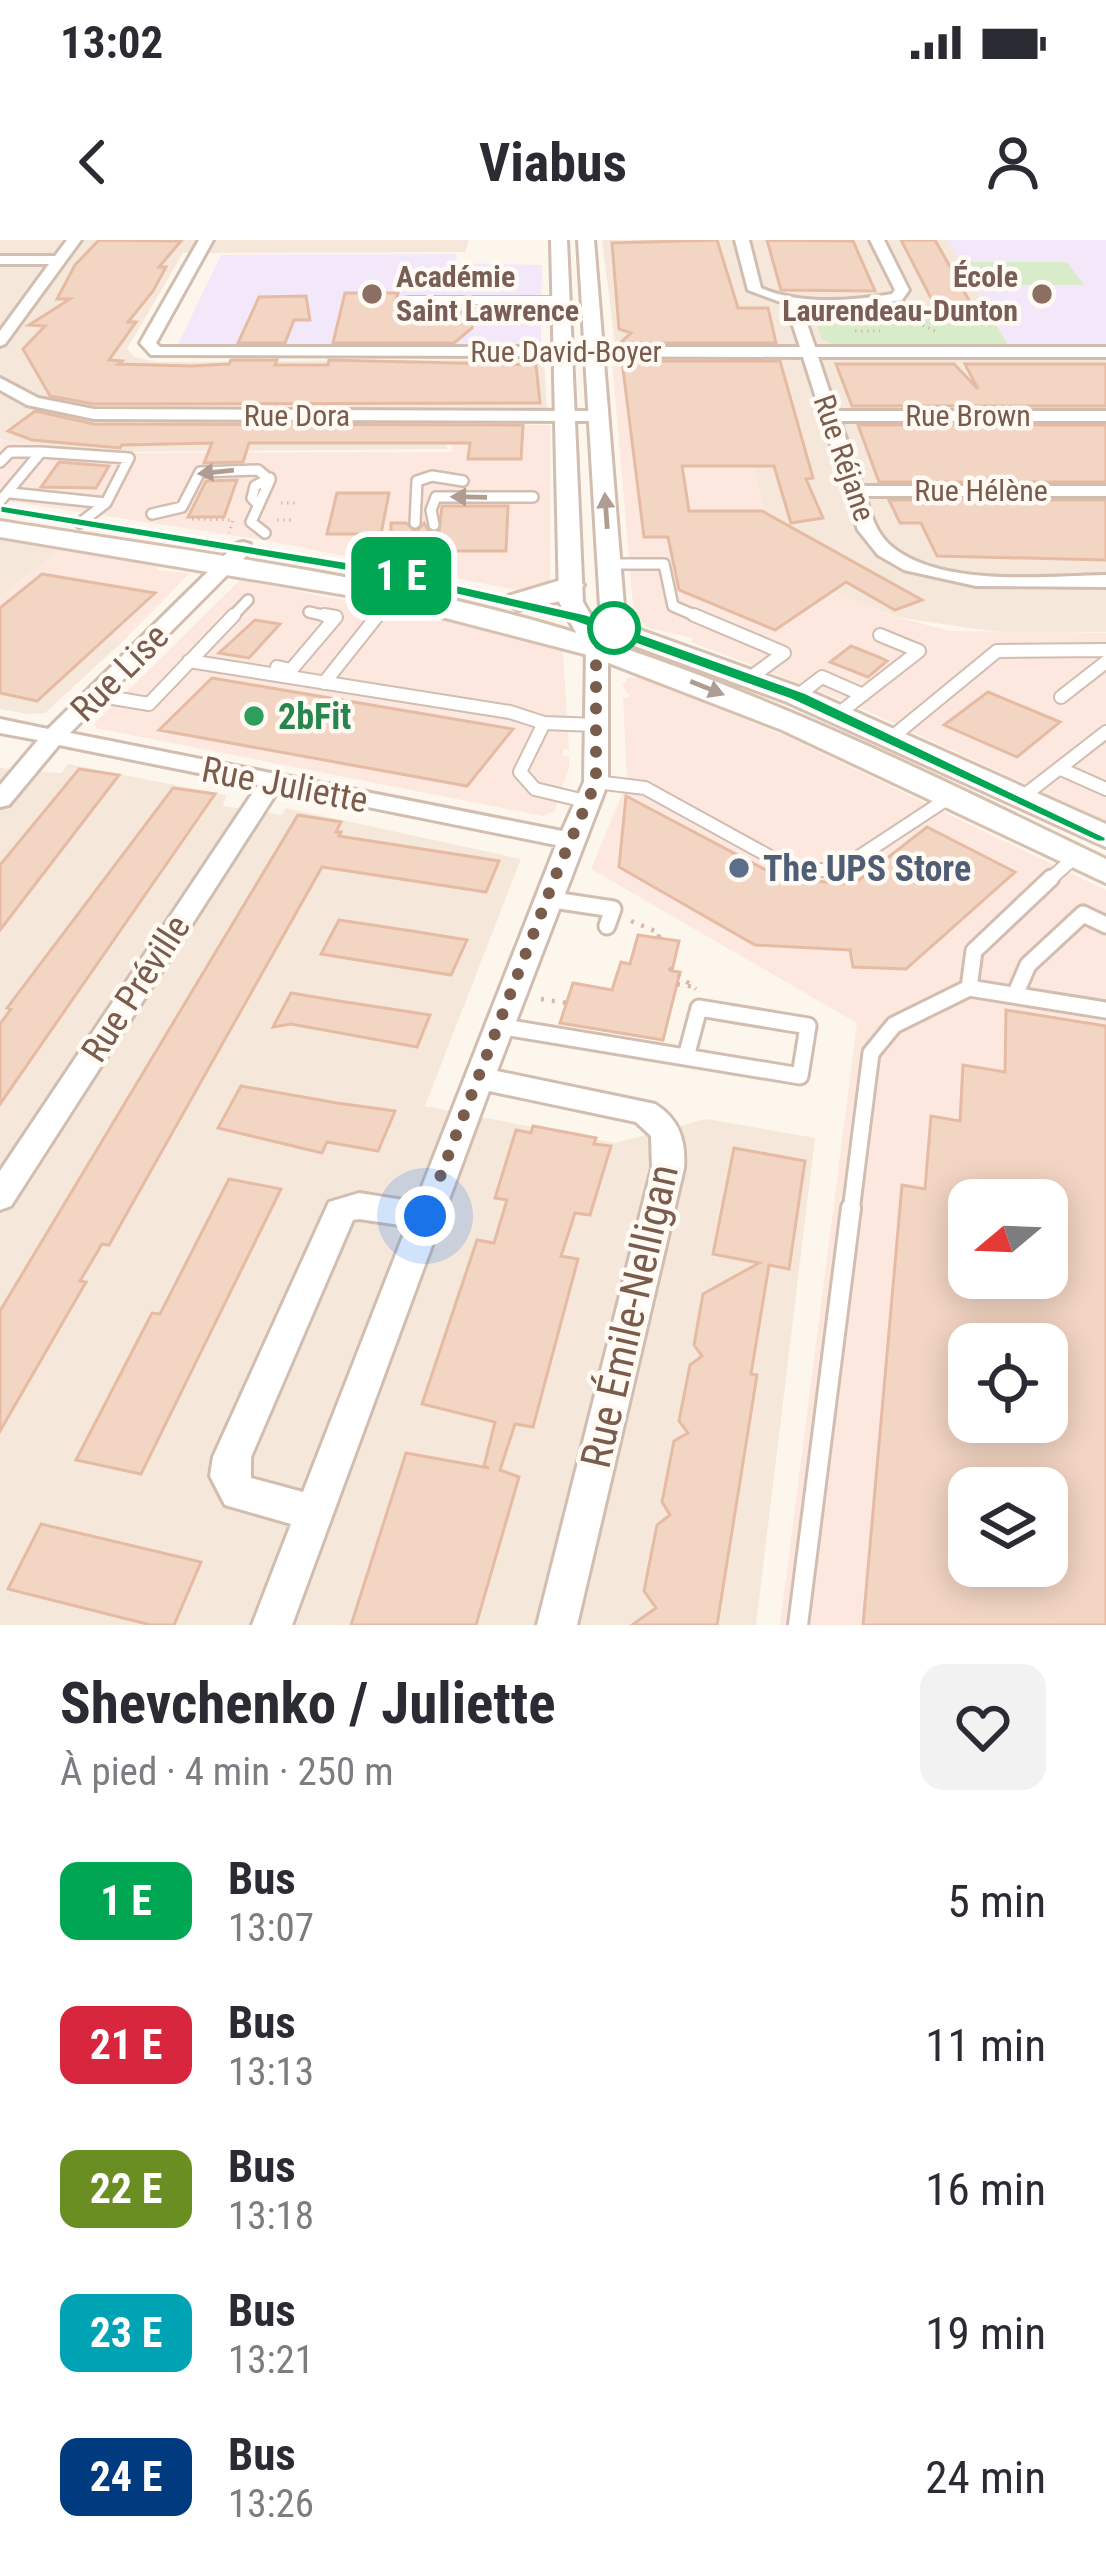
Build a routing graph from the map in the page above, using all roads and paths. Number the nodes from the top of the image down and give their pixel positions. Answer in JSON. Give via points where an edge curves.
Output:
{"nodes":[{"id":1,"x":74,"y":240,"type":"edge"},
{"id":2,"x":206,"y":240,"type":"edge"},
{"id":3,"x":559,"y":240,"type":"edge"},
{"id":4,"x":586,"y":240,"type":"edge"},
{"id":5,"x":742,"y":240,"type":"edge"},
{"id":6,"x":877,"y":240,"type":"edge"},
{"id":7,"x":18,"y":243,"type":"dead end"},
{"id":8,"x":7,"y":260,"type":"edge"},
{"id":9,"x":59,"y":260,"type":"junction"},
{"id":10,"x":564,"y":299,"type":"junction"},
{"id":11,"x":405,"y":300,"type":"dead end"},
{"id":12,"x":792,"y":300,"type":"junction"},
{"id":13,"x":0,"y":312,"type":"edge"},
{"id":14,"x":22,"y":312,"type":"junction"},
{"id":15,"x":890,"y":314,"type":"dead end"},
{"id":16,"x":885,"y":324,"type":"dead end"},
{"id":17,"x":883,"y":332,"type":"dead end"},
{"id":18,"x":0,"y":341,"type":"edge"},
{"id":19,"x":565,"y":352,"type":"junction"},
{"id":20,"x":596,"y":352,"type":"junction"},
{"id":21,"x":809,"y":352,"type":"junction"},
{"id":22,"x":989,"y":352,"type":"junction"},
{"id":23,"x":1106,"y":352,"type":"edge"},
{"id":24,"x":0,"y":383,"type":"edge"},
{"id":25,"x":567,"y":416,"type":"junction"},
{"id":26,"x":600,"y":416,"type":"junction"},
{"id":27,"x":830,"y":416,"type":"junction"},
{"id":28,"x":1106,"y":416,"type":"edge"},
{"id":29,"x":41,"y":452,"type":"junction"},
{"id":30,"x":0,"y":462,"type":"edge"},
{"id":31,"x":463,"y":481,"type":"dead end"},
{"id":32,"x":856,"y":491,"type":"junction"},
{"id":33,"x":1106,"y":491,"type":"edge"},
{"id":34,"x":532,"y":497,"type":"dead end"},
{"id":35,"x":4,"y":501,"type":"edge"},
{"id":36,"x":106,"y":503,"type":"junction"},
{"id":37,"x":272,"y":503,"type":"dead end"},
{"id":38,"x":297,"y":503,"type":"dead end"},
{"id":39,"x":152,"y":514,"type":"dead end"},
{"id":40,"x":281,"y":520,"type":"dead end"},
{"id":41,"x":293,"y":520,"type":"dead end"},
{"id":42,"x":185,"y":522,"type":"dead end"},
{"id":43,"x":80,"y":523,"type":"junction"},
{"id":44,"x":415,"y":523,"type":"dead end"},
{"id":45,"x":434,"y":525,"type":"dead end"},
{"id":46,"x":0,"y":529,"type":"edge"},
{"id":47,"x":412,"y":542,"type":"dead end"},
{"id":48,"x":239,"y":547,"type":"junction"},
{"id":49,"x":430,"y":556,"type":"dead end"},
{"id":50,"x":610,"y":564,"type":"junction"},
{"id":51,"x":1106,"y":581,"type":"edge"},
{"id":52,"x":571,"y":584,"type":"junction"},
{"id":53,"x":393,"y":596,"type":"junction"},
{"id":54,"x":248,"y":600,"type":"dead end"},
{"id":55,"x":518,"y":602,"type":"junction"},
{"id":56,"x":309,"y":612,"type":"dead end"},
{"id":57,"x":594,"y":630,"type":"junction"},
{"id":58,"x":880,"y":635,"type":"dead end"},
{"id":59,"x":1106,"y":650,"type":"edge"},
{"id":60,"x":192,"y":657,"type":"junction"},
{"id":61,"x":1106,"y":662,"type":"edge"},
{"id":62,"x":751,"y":677,"type":"junction"},
{"id":63,"x":324,"y":683,"type":"junction"},
{"id":64,"x":95,"y":695,"type":"junction"},
{"id":65,"x":1061,"y":697,"type":"dead end"},
{"id":66,"x":851,"y":704,"type":"junction"},
{"id":67,"x":544,"y":723,"type":"junction"},
{"id":68,"x":597,"y":725,"type":"junction"},
{"id":69,"x":0,"y":726,"type":"edge"},
{"id":70,"x":1106,"y":732,"type":"edge"},
{"id":71,"x":53,"y":737,"type":"junction"},
{"id":72,"x":891,"y":738,"type":"junction"},
{"id":73,"x":1061,"y":769,"type":"junction"},
{"id":74,"x":272,"y":781,"type":"junction"},
{"id":75,"x":1106,"y":789,"type":"edge"},
{"id":76,"x":593,"y":792,"type":"junction"},
{"id":77,"x":950,"y":797,"type":"junction"},
{"id":78,"x":1021,"y":798,"type":"junction"},
{"id":79,"x":0,"y":800,"type":"edge"},
{"id":80,"x":1106,"y":837,"type":"edge"},
{"id":81,"x":570,"y":840,"type":"junction"},
{"id":82,"x":1091,"y":864,"type":"edge"},
{"id":83,"x":547,"y":899,"type":"junction"},
{"id":84,"x":613,"y":921,"type":"joint"},
{"id":85,"x":1106,"y":925,"type":"edge"},
{"id":86,"x":658,"y":938,"type":"dead end"},
{"id":87,"x":669,"y":968,"type":"dead end"},
{"id":88,"x":677,"y":984,"type":"dead end"},
{"id":89,"x":969,"y":988,"type":"junction"},
{"id":90,"x":1015,"y":995,"type":"junction"},
{"id":91,"x":541,"y":999,"type":"dead end"},
{"id":92,"x":567,"y":1003,"type":"dead end"},
{"id":93,"x":1106,"y":1010,"type":"edge"},
{"id":94,"x":498,"y":1026,"type":"junction"},
{"id":95,"x":686,"y":1058,"type":"junction"},
{"id":96,"x":479,"y":1078,"type":"junction"},
{"id":97,"x":0,"y":1197,"type":"edge"},
{"id":98,"x":425,"y":1216,"type":"junction"},
{"id":99,"x":315,"y":1513,"type":"junction"},
{"id":100,"x":272,"y":1625,"type":"edge"},
{"id":101,"x":557,"y":1625,"type":"edge"},
{"id":102,"x":798,"y":1625,"type":"edge"}],
"edges":[{"from":1,"to":9,"type":"street"},
{"from":2,"to":19,"type":"street","name":"Rue David-Boyer","via":[[148,343],[155,352]]},
{"from":3,"to":10,"type":"street"},
{"from":4,"to":20,"type":"street"},
{"from":5,"to":12,"type":"street","via":[[754,290]]},
{"from":6,"to":12,"type":"street","via":[[901,295]]},
{"from":7,"to":8,"type":"street"},
{"from":8,"to":9,"type":"street"},
{"from":9,"to":14,"type":"street"},
{"from":10,"to":11,"type":"lane"},
{"from":10,"to":19,"type":"street"},
{"from":12,"to":21,"type":"street","name":"Rue Réjane"},
{"from":13,"to":14,"type":"street"},
{"from":14,"to":18,"type":"street"},
{"from":15,"to":22,"type":"path"},
{"from":16,"to":17,"type":"path"},
{"from":19,"to":20,"type":"street","name":"Rue David-Boyer"},
{"from":19,"to":25,"type":"street"},
{"from":20,"to":21,"type":"street","name":"Rue David-Boyer"},
{"from":20,"to":26,"type":"street"},
{"from":21,"to":22,"type":"street","name":"Rue David-Boyer"},
{"from":21,"to":27,"type":"street","name":"Rue Réjane"},
{"from":22,"to":23,"type":"street","name":"Rue David-Boyer"},
{"from":24,"to":25,"type":"street","name":"Rue Dora","via":[[33,402],[94,414]]},
{"from":25,"to":26,"type":"street","name":"Rue Dora"},
{"from":25,"to":52,"type":"street"},
{"from":50,"to":26,"type":"street","one_way":true},
{"from":27,"to":28,"type":"street","name":"Rue Brown"},
{"from":27,"to":32,"type":"street","name":"Rue Réjane"},
{"from":29,"to":30,"type":"lane","via":[[10,452]]},
{"from":29,"to":35,"type":"lane"},
{"from":29,"to":36,"type":"lane","via":[[129,458]]},
{"from":31,"to":44,"type":"lane","via":[[418,481]]},
{"from":32,"to":33,"type":"street","name":"Rue Hélène"},
{"from":32,"to":51,"type":"street","name":"Rue Réjane","via":[[872,538],[924,570],[998,581]]},
{"from":34,"to":45,"type":"lane","one_way":true,"via":[[439,496],[432,501]]},
{"from":35,"to":36,"type":"lane"},
{"from":35,"to":43,"type":"main road"},
{"from":36,"to":43,"type":"lane"},
{"from":37,"to":38,"type":"path"},
{"from":48,"to":39,"type":"lane","one_way":true,"via":[[257,503],[255,487],[270,478],[258,470],[203,471],[182,507]]},
{"from":40,"to":41,"type":"path"},
{"from":42,"to":48,"type":"path","via":[[233,520]]},
{"from":43,"to":48,"type":"main road"},
{"from":46,"to":48,"type":"main road"},
{"from":47,"to":49,"type":"lane","via":[[414,553]]},
{"from":48,"to":53,"type":"main road"},
{"from":48,"to":55,"type":"main road"},
{"from":48,"to":64,"type":"street","name":"Rue Lise","via":[[190,588]]},
{"from":50,"to":57,"type":"street","via":[[612,605]]},
{"from":50,"to":62,"type":"lane","via":[[664,564],[673,606],[784,653]]},
{"from":52,"to":55,"type":"main road"},
{"from":52,"to":57,"type":"street","via":[[571,602]]},
{"from":53,"to":57,"type":"main road"},
{"from":53,"to":63,"type":"lane"},
{"from":54,"to":60,"type":"lane"},
{"from":55,"to":57,"type":"main road"},
{"from":56,"to":60,"type":"lane","via":[[336,617],[290,670]]},
{"from":57,"to":62,"type":"main road"},
{"from":57,"to":68,"type":"street"},
{"from":57,"to":77,"type":"main road","one_way":true},
{"from":58,"to":66,"type":"lane","via":[[919,651]]},
{"from":59,"to":72,"type":"lane","via":[[997,651]]},
{"from":60,"to":63,"type":"lane"},
{"from":60,"to":64,"type":"lane","via":[[148,704]]},
{"from":61,"to":65,"type":"lane"},
{"from":62,"to":66,"type":"main road","via":[[797,696]]},
{"from":63,"to":67,"type":"lane"},
{"from":64,"to":71,"type":"street","name":"Rue Lise"},
{"from":66,"to":72,"type":"main road"},
{"from":67,"to":68,"type":"lane"},
{"from":67,"to":76,"type":"lane","via":[[520,772],[536,789]]},
{"from":68,"to":76,"type":"street"},
{"from":69,"to":71,"type":"street","name":"Rue Juliette"},
{"from":70,"to":73,"type":"lane"},
{"from":71,"to":74,"type":"street","name":"Rue Juliette"},
{"from":71,"to":79,"type":"street","name":"Rue Lise"},
{"from":72,"to":78,"type":"main road"},
{"from":73,"to":75,"type":"lane"},
{"from":73,"to":78,"type":"lane"},
{"from":74,"to":81,"type":"street","name":"Rue Juliette"},
{"from":74,"to":97,"type":"street","name":"Rue Préville"},
{"from":76,"to":77,"type":"lane","via":[[644,788],[794,870],[838,870]]},
{"from":76,"to":81,"type":"street"},
{"from":77,"to":82,"type":"main road"},
{"from":78,"to":80,"type":"main road"},
{"from":81,"to":83,"type":"street"},
{"from":82,"to":89,"type":"lane","via":[[992,929],[974,951]]},
{"from":83,"to":84,"type":"lane","via":[[613,909]]},
{"from":83,"to":94,"type":"street"},
{"from":84,"to":86,"type":"path"},
{"from":85,"to":90,"type":"lane","via":[[1083,914],[1028,965]]},
{"from":87,"to":88,"type":"path","via":[[692,985]]},
{"from":89,"to":90,"type":"lane"},
{"from":89,"to":102,"type":"lane","via":[[894,1025],[871,1054]]},
{"from":90,"to":93,"type":"lane"},
{"from":91,"to":92,"type":"path"},
{"from":94,"to":95,"type":"lane"},
{"from":94,"to":96,"type":"street"},
{"from":95,"to":95,"type":"lane","via":[[800,1076],[808,1026],[699,1008]]},
{"from":96,"to":98,"type":"street"},
{"from":96,"to":101,"type":"street","name":"Rue Émile-Nelligan","via":[[644,1112],[669,1145]]},
{"from":98,"to":99,"type":"street"},
{"from":98,"to":99,"type":"street","via":[[359,1205],[341,1211],[232,1456],[229,1476],[239,1492]]},
{"from":99,"to":100,"type":"street"}]}
